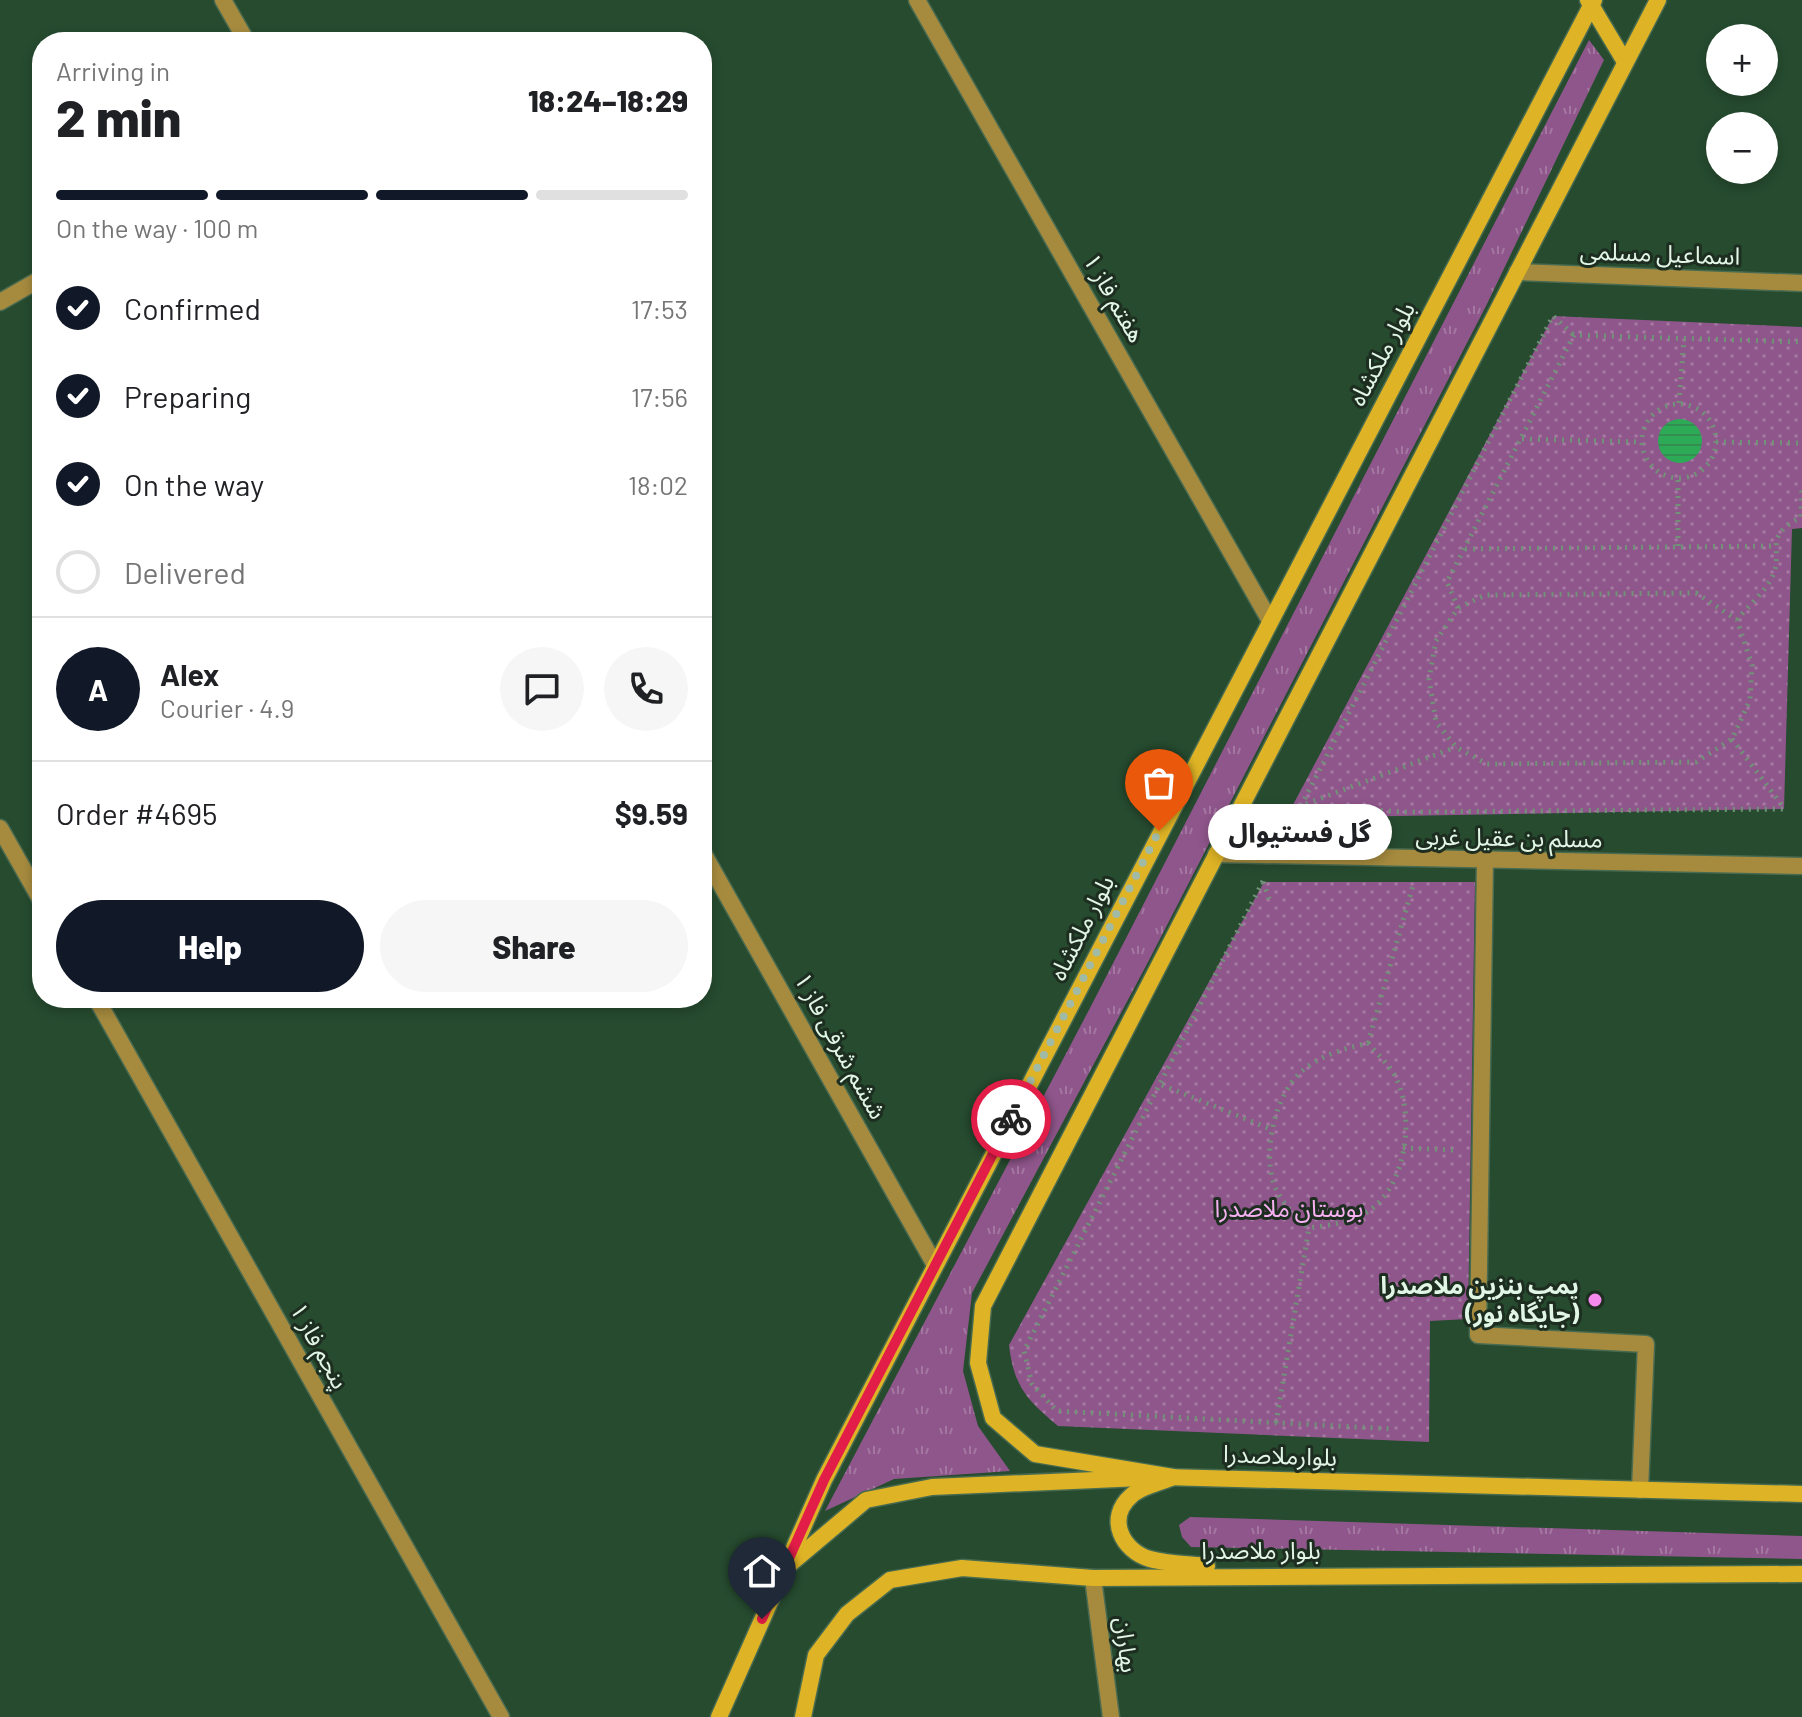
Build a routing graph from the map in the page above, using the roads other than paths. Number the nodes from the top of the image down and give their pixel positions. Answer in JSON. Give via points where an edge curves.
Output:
{"nodes":[{"id":1,"x":223,"y":0,"type":"edge"},
{"id":2,"x":917,"y":0,"type":"edge"},
{"id":3,"x":1591,"y":2,"type":"edge"},
{"id":4,"x":1653,"y":3,"type":"edge"},
{"id":5,"x":241,"y":32,"type":"edge"},
{"id":6,"x":1625,"y":62,"type":"junction"},
{"id":7,"x":1517,"y":272,"type":"junction"},
{"id":8,"x":1802,"y":283,"type":"edge"},
{"id":9,"x":32,"y":284,"type":"edge"},
{"id":10,"x":0,"y":302,"type":"edge"},
{"id":11,"x":1269,"y":619,"type":"junction"},
{"id":12,"x":0,"y":828,"type":"edge"},
{"id":13,"x":1216,"y":854,"type":"junction"},
{"id":14,"x":1485,"y":861,"type":"junction"},
{"id":15,"x":1802,"y":866,"type":"edge"},
{"id":16,"x":712,"y":869,"type":"edge"},
{"id":17,"x":32,"y":884,"type":"edge"},
{"id":18,"x":102,"y":1008,"type":"edge"},
{"id":19,"x":935,"y":1265,"type":"junction"},
{"id":20,"x":1173,"y":1477,"type":"junction"},
{"id":21,"x":1640,"y":1490,"type":"junction"},
{"id":22,"x":1802,"y":1494,"type":"edge"},
{"id":23,"x":784,"y":1569,"type":"junction"},
{"id":24,"x":1802,"y":1574,"type":"edge"},
{"id":25,"x":1298,"y":1575,"type":"junction"},
{"id":26,"x":1093,"y":1578,"type":"junction"},
{"id":27,"x":501,"y":1717,"type":"edge"},
{"id":28,"x":719,"y":1717,"type":"edge"},
{"id":29,"x":803,"y":1717,"type":"edge"},
{"id":30,"x":1111,"y":1717,"type":"edge"}],
"edges":[{"from":1,"to":5,"type":"street"},
{"from":2,"to":11,"type":"street","name":"هفتم فاز ۱"},
{"from":3,"to":6,"type":"main road"},
{"from":3,"to":11,"type":"main road","name":"بلوار ملکشاه"},
{"from":4,"to":6,"type":"main road"},
{"from":6,"to":7,"type":"main road"},
{"from":7,"to":8,"type":"street","name":"اسماعیل مسلمی"},
{"from":7,"to":13,"type":"main road"},
{"from":9,"to":10,"type":"street"},
{"from":11,"to":19,"type":"main road","name":"بلوار ملکشاه"},
{"from":12,"to":17,"type":"street"},
{"from":13,"to":14,"type":"street","name":"مسلم بن عقیل غربی"},
{"from":13,"to":20,"type":"main road","via":[[983,1306],[978,1363],[993,1418],[1035,1454]]},
{"from":14,"to":15,"type":"street","name":"مسلم بن عقیل غربی"},
{"from":14,"to":21,"type":"street","via":[[1478,1335],[1646,1344]]},
{"from":16,"to":19,"type":"street","name":"ششم شرقی فاز ۱"},
{"from":18,"to":27,"type":"street","name":"پنجم فاز ۱"},
{"from":19,"to":23,"type":"main road","name":"بلوار ملکشاه"},
{"from":20,"to":21,"type":"main road","name":"بلوارملاصدرا"},
{"from":20,"to":23,"type":"main road","name":"بلوارملاصدرا","via":[[932,1487],[866,1500]]},
{"from":20,"to":25,"type":"main road","via":[[1131,1494],[1121,1510],[1120,1536],[1128,1549],[1150,1559]]},
{"from":21,"to":22,"type":"main road","name":"بلوارملاصدرا"},
{"from":23,"to":28,"type":"main road","name":"بلوار ملکشاه"},
{"from":24,"to":25,"type":"main road","name":"بلوار ملاصدرا"},
{"from":25,"to":26,"type":"main road","name":"بلوار ملاصدرا"},
{"from":26,"to":29,"type":"main road","name":"بلوار ملاصدرا","via":[[962,1568],[890,1580],[847,1614],[816,1655]]},
{"from":26,"to":30,"type":"street","name":"بهاران"}]}
